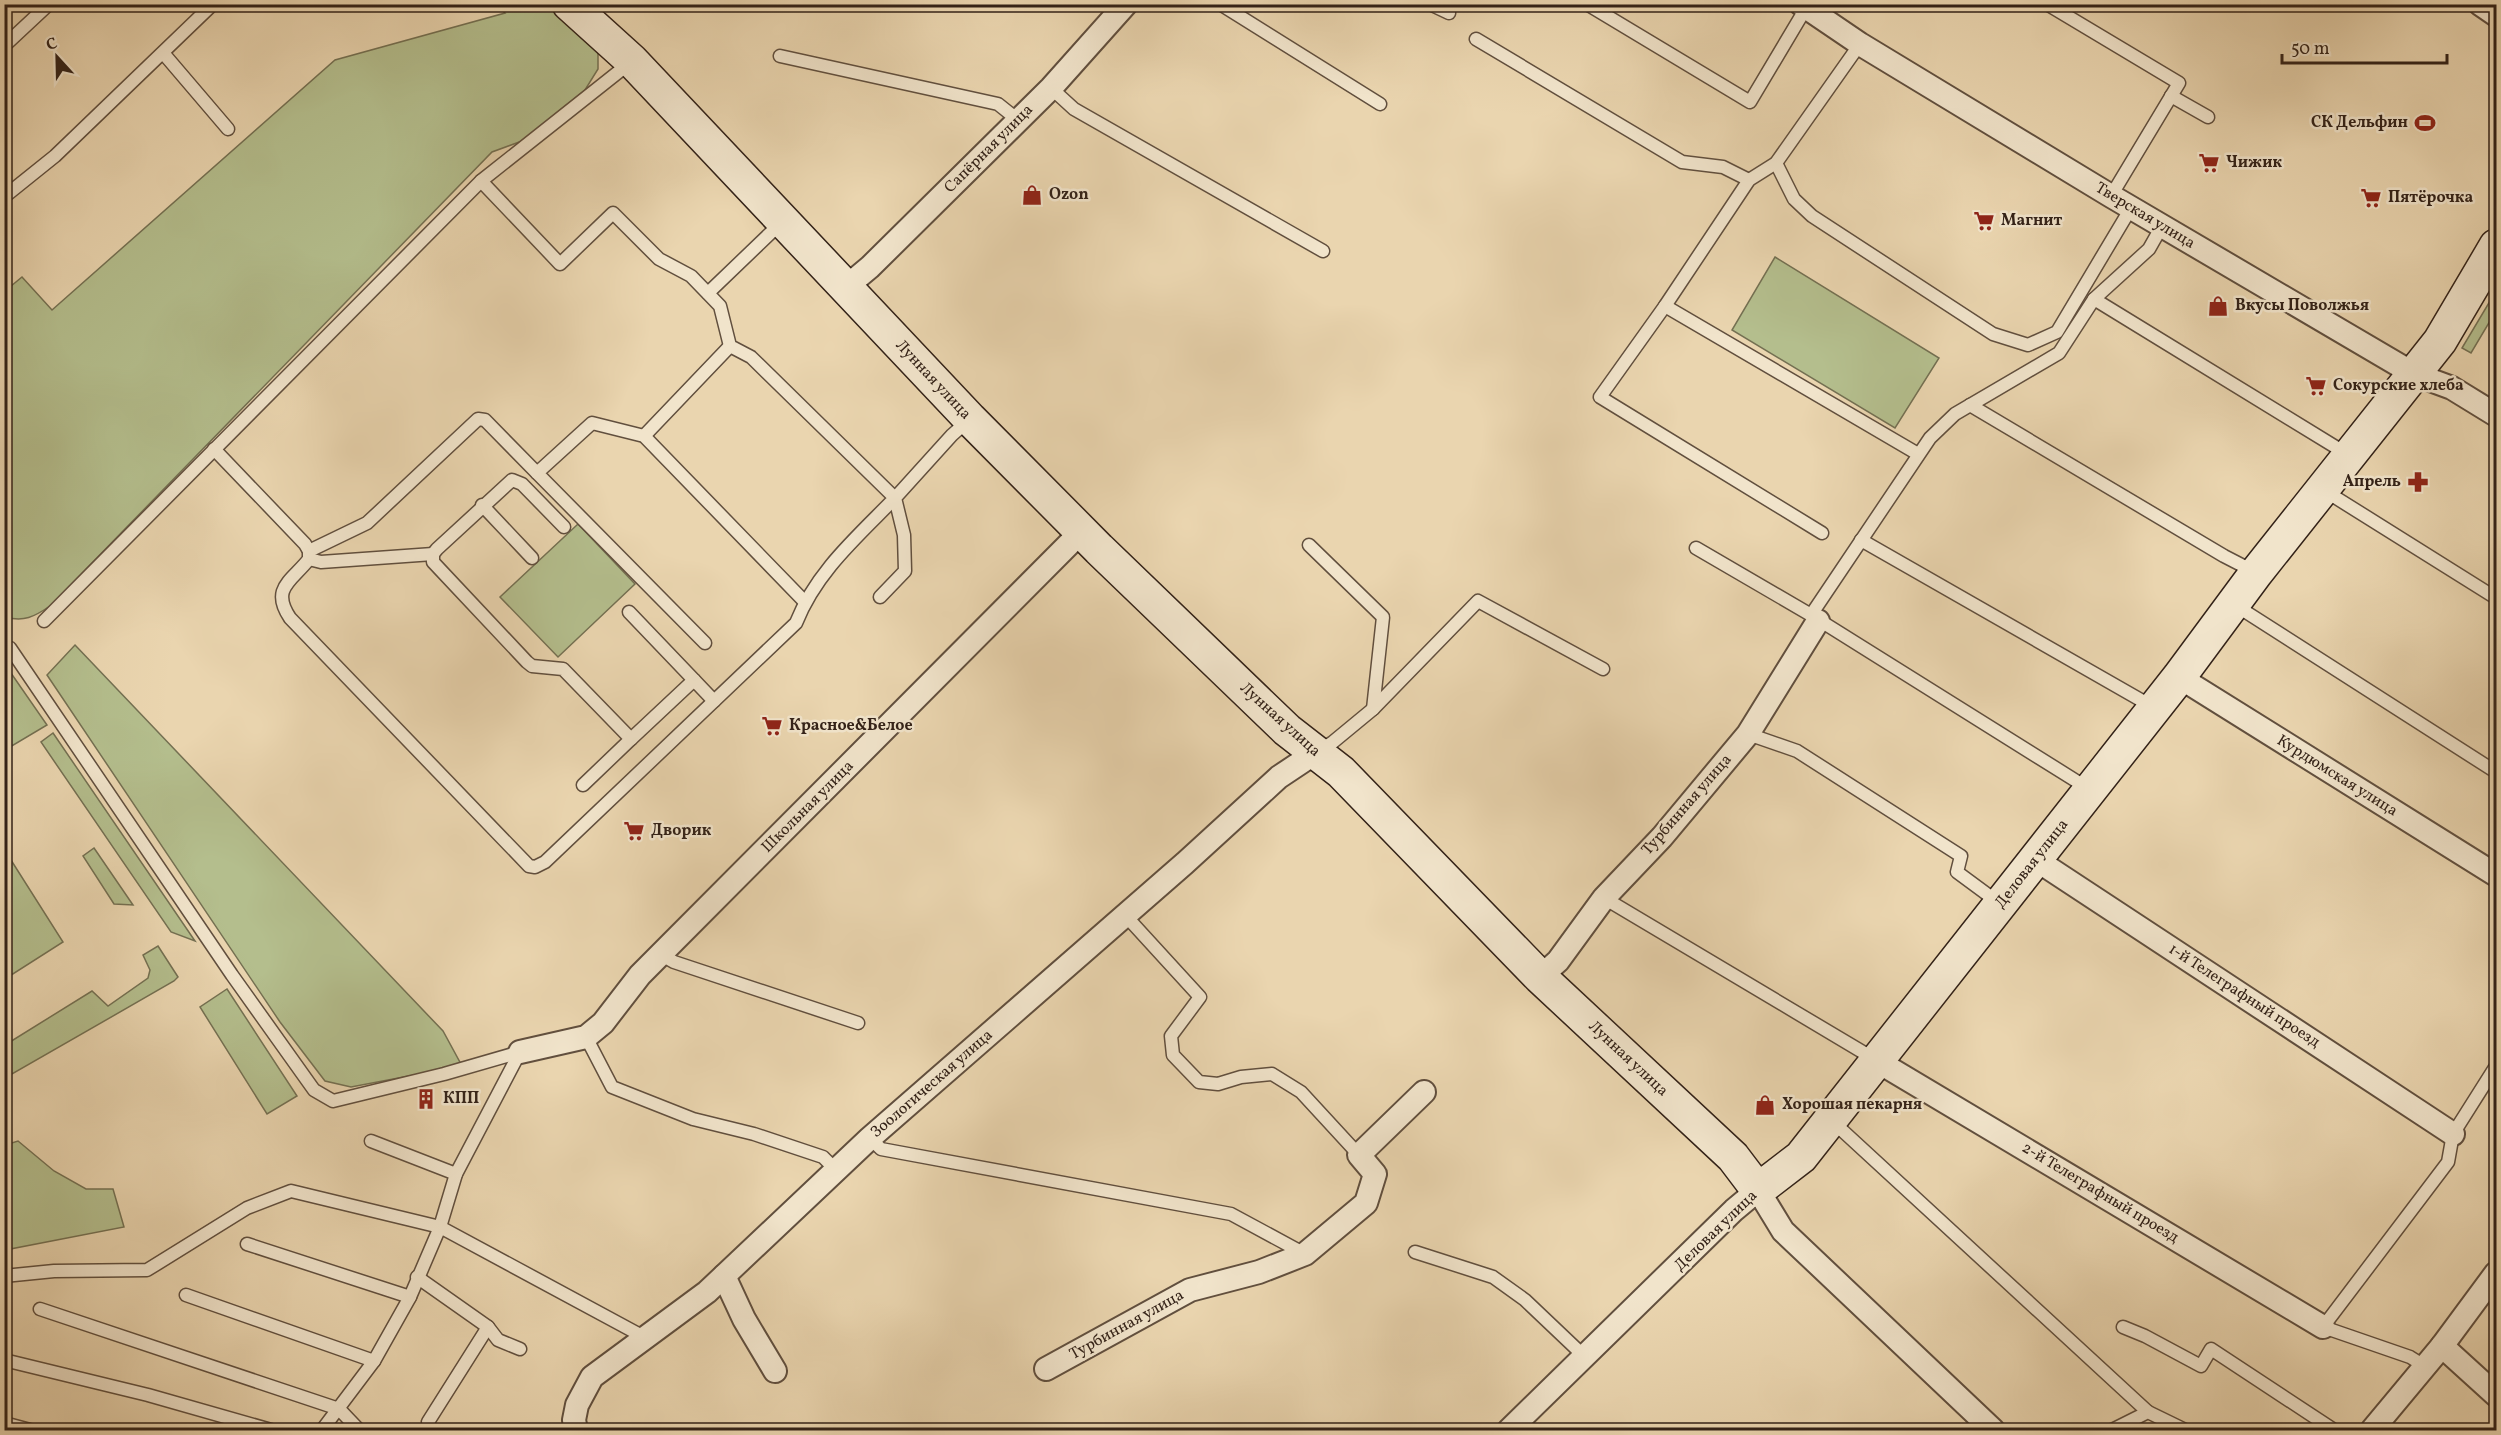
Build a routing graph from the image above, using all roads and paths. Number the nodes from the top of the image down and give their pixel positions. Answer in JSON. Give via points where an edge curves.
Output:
{"nodes":[{"id":1,"x":50,"y":4,"type":"edge"},
{"id":2,"x":213,"y":4,"type":"edge"},
{"id":3,"x":569,"y":4,"type":"edge"},
{"id":4,"x":1126,"y":4,"type":"edge"},
{"id":5,"x":1220,"y":4,"type":"edge"},
{"id":6,"x":1430,"y":4,"type":"edge"},
{"id":7,"x":1587,"y":4,"type":"edge"},
{"id":8,"x":2047,"y":4,"type":"edge"},
{"id":9,"x":2480,"y":4,"type":"edge"},
{"id":10,"x":1803,"y":6,"type":"edge"},
{"id":11,"x":1449,"y":13,"type":"dead end"},
{"id":12,"x":2496,"y":15,"type":"edge"},
{"id":13,"x":1476,"y":39,"type":"dead end"},
{"id":14,"x":1860,"y":44,"type":"junction"},
{"id":15,"x":4,"y":46,"type":"edge"},
{"id":16,"x":164,"y":54,"type":"junction"},
{"id":17,"x":780,"y":56,"type":"dead end"},
{"id":18,"x":632,"y":61,"type":"junction"},
{"id":19,"x":1051,"y":88,"type":"junction"},
{"id":20,"x":2171,"y":96,"type":"junction"},
{"id":21,"x":1380,"y":104,"type":"dead end"},
{"id":22,"x":2208,"y":117,"type":"dead end"},
{"id":23,"x":1018,"y":120,"type":"junction"},
{"id":24,"x":228,"y":129,"type":"dead end"},
{"id":25,"x":1776,"y":163,"type":"junction"},
{"id":26,"x":1749,"y":180,"type":"junction"},
{"id":27,"x":481,"y":181,"type":"junction"},
{"id":28,"x":2110,"y":196,"type":"junction"},
{"id":29,"x":4,"y":197,"type":"edge"},
{"id":30,"x":2131,"y":208,"type":"junction"},
{"id":31,"x":784,"y":220,"type":"junction"},
{"id":32,"x":2162,"y":226,"type":"junction"},
{"id":33,"x":2496,"y":246,"type":"edge"},
{"id":34,"x":1323,"y":251,"type":"dead end"},
{"id":35,"x":846,"y":287,"type":"junction"},
{"id":36,"x":708,"y":293,"type":"junction"},
{"id":37,"x":2094,"y":299,"type":"junction"},
{"id":38,"x":1665,"y":306,"type":"junction"},
{"id":39,"x":729,"y":346,"type":"junction"},
{"id":40,"x":2414,"y":374,"type":"junction"},
{"id":41,"x":1970,"y":405,"type":"junction"},
{"id":42,"x":2496,"y":415,"type":"edge"},
{"id":43,"x":970,"y":419,"type":"junction"},
{"id":44,"x":644,"y":436,"type":"junction"},
{"id":45,"x":214,"y":448,"type":"junction"},
{"id":46,"x":1918,"y":454,"type":"junction"},
{"id":47,"x":2348,"y":455,"type":"junction"},
{"id":48,"x":537,"y":473,"type":"junction"},
{"id":49,"x":2321,"y":489,"type":"junction"},
{"id":50,"x":895,"y":498,"type":"junction"},
{"id":51,"x":482,"y":506,"type":"junction"},
{"id":52,"x":564,"y":527,"type":"dead end"},
{"id":53,"x":1082,"y":531,"type":"junction"},
{"id":54,"x":1822,"y":533,"type":"dead end"},
{"id":55,"x":1861,"y":540,"type":"junction"},
{"id":56,"x":1309,"y":544,"type":"dead end"},
{"id":57,"x":1696,"y":548,"type":"dead end"},
{"id":58,"x":433,"y":554,"type":"junction"},
{"id":59,"x":309,"y":555,"type":"junction"},
{"id":60,"x":532,"y":558,"type":"dead end"},
{"id":61,"x":2256,"y":573,"type":"junction"},
{"id":62,"x":880,"y":597,"type":"dead end"},
{"id":63,"x":2496,"y":598,"type":"edge"},
{"id":64,"x":805,"y":602,"type":"junction"},
{"id":65,"x":2233,"y":603,"type":"junction"},
{"id":66,"x":629,"y":612,"type":"dead end"},
{"id":67,"x":1815,"y":618,"type":"junction"},
{"id":68,"x":44,"y":621,"type":"dead end"},
{"id":69,"x":705,"y":643,"type":"dead end"},
{"id":70,"x":10,"y":648,"type":"dead end"},
{"id":71,"x":1603,"y":669,"type":"dead end"},
{"id":72,"x":2179,"y":677,"type":"junction"},
{"id":73,"x":694,"y":680,"type":"junction"},
{"id":74,"x":714,"y":701,"type":"junction"},
{"id":75,"x":2155,"y":708,"type":"junction"},
{"id":76,"x":1373,"y":709,"type":"junction"},
{"id":77,"x":1748,"y":734,"type":"junction"},
{"id":78,"x":631,"y":739,"type":"junction"},
{"id":79,"x":1315,"y":753,"type":"junction"},
{"id":80,"x":2496,"y":772,"type":"edge"},
{"id":81,"x":583,"y":785,"type":"dead end"},
{"id":82,"x":2090,"y":790,"type":"junction"},
{"id":83,"x":2035,"y":859,"type":"junction"},
{"id":84,"x":2496,"y":875,"type":"edge"},
{"id":85,"x":1604,"y":898,"type":"junction"},
{"id":86,"x":2000,"y":904,"type":"junction"},
{"id":87,"x":1125,"y":915,"type":"junction"},
{"id":88,"x":662,"y":955,"type":"junction"},
{"id":89,"x":1540,"y":976,"type":"junction"},
{"id":90,"x":858,"y":1023,"type":"dead end"},
{"id":91,"x":586,"y":1037,"type":"junction"},
{"id":92,"x":520,"y":1052,"type":"junction"},
{"id":93,"x":1877,"y":1061,"type":"junction"},
{"id":94,"x":2496,"y":1066,"type":"edge"},
{"id":95,"x":1424,"y":1092,"type":"dead end"},
{"id":96,"x":1831,"y":1120,"type":"junction"},
{"id":97,"x":2453,"y":1134,"type":"junction"},
{"id":98,"x":870,"y":1138,"type":"junction"},
{"id":99,"x":371,"y":1141,"type":"dead end"},
{"id":100,"x":1359,"y":1155,"type":"junction"},
{"id":101,"x":836,"y":1170,"type":"junction"},
{"id":102,"x":456,"y":1174,"type":"junction"},
{"id":103,"x":1758,"y":1190,"type":"junction"},
{"id":104,"x":441,"y":1227,"type":"junction"},
{"id":105,"x":247,"y":1244,"type":"dead end"},
{"id":106,"x":1415,"y":1252,"type":"dead end"},
{"id":107,"x":1305,"y":1254,"type":"junction"},
{"id":108,"x":2496,"y":1273,"type":"edge"},
{"id":109,"x":4,"y":1276,"type":"edge"},
{"id":110,"x":724,"y":1276,"type":"junction"},
{"id":111,"x":417,"y":1277,"type":"junction"},
{"id":112,"x":186,"y":1295,"type":"dead end"},
{"id":113,"x":410,"y":1297,"type":"junction"},
{"id":114,"x":40,"y":1309,"type":"dead end"},
{"id":115,"x":488,"y":1327,"type":"junction"},
{"id":116,"x":2122,"y":1327,"type":"dead end"},
{"id":117,"x":2323,"y":1327,"type":"junction"},
{"id":118,"x":644,"y":1337,"type":"junction"},
{"id":119,"x":2442,"y":1346,"type":"junction"},
{"id":120,"x":520,"y":1349,"type":"dead end"},
{"id":121,"x":1585,"y":1357,"type":"junction"},
{"id":122,"x":4,"y":1360,"type":"edge"},
{"id":123,"x":374,"y":1361,"type":"junction"},
{"id":124,"x":2426,"y":1366,"type":"junction"},
{"id":125,"x":1046,"y":1369,"type":"dead end"},
{"id":126,"x":775,"y":1371,"type":"dead end"},
{"id":127,"x":2496,"y":1395,"type":"edge"},
{"id":128,"x":2399,"y":1398,"type":"junction"},
{"id":129,"x":339,"y":1409,"type":"junction"},
{"id":130,"x":2148,"y":1412,"type":"junction"},
{"id":131,"x":428,"y":1422,"type":"dead end"},
{"id":132,"x":4,"y":1423,"type":"edge"},
{"id":133,"x":30,"y":1431,"type":"edge"},
{"id":134,"x":271,"y":1431,"type":"edge"},
{"id":135,"x":322,"y":1431,"type":"edge"},
{"id":136,"x":359,"y":1431,"type":"edge"},
{"id":137,"x":576,"y":1431,"type":"edge"},
{"id":138,"x":1509,"y":1431,"type":"edge"},
{"id":139,"x":1993,"y":1431,"type":"edge"},
{"id":140,"x":2112,"y":1431,"type":"edge"},
{"id":141,"x":2185,"y":1431,"type":"edge"},
{"id":142,"x":2334,"y":1431,"type":"edge"},
{"id":143,"x":2364,"y":1431,"type":"edge"},
{"id":144,"x":2373,"y":1431,"type":"edge"}],
"edges":[{"from":1,"to":15,"type":"lane"},
{"from":2,"to":16,"type":"lane"},
{"from":3,"to":18,"type":"street","name":"Лунная улица"},
{"from":4,"to":19,"type":"street","name":"Сапёрная улица"},
{"from":5,"to":21,"type":"lane"},
{"from":6,"to":11,"type":"lane"},
{"from":7,"to":10,"type":"lane","via":[[1750,102]]},
{"from":8,"to":20,"type":"lane","via":[[2179,83]]},
{"from":9,"to":12,"type":"street"},
{"from":10,"to":14,"type":"street","name":"Тверская улица"},
{"from":13,"to":26,"type":"lane","via":[[1682,162],[1723,167]]},
{"from":14,"to":25,"type":"lane"},
{"from":14,"to":28,"type":"street","name":"Тверская улица"},
{"from":16,"to":24,"type":"lane"},
{"from":16,"to":29,"type":"lane","via":[[55,156]]},
{"from":17,"to":23,"type":"lane","via":[[998,104]]},
{"from":18,"to":27,"type":"lane"},
{"from":18,"to":31,"type":"street","name":"Лунная улица"},
{"from":19,"to":23,"type":"street","name":"Сапёрная улица"},
{"from":19,"to":34,"type":"lane","via":[[1074,109]]},
{"from":20,"to":22,"type":"lane"},
{"from":20,"to":28,"type":"lane"},
{"from":23,"to":35,"type":"street","name":"Сапёрная улица"},
{"from":25,"to":26,"type":"lane"},
{"from":25,"to":30,"type":"lane","via":[[1794,199],[1812,216],[1993,334],[2028,345],[2057,332]]},
{"from":26,"to":38,"type":"lane"},
{"from":27,"to":36,"type":"lane","via":[[560,264],[613,213],[659,259],[691,276]]},
{"from":27,"to":45,"type":"lane"},
{"from":28,"to":30,"type":"street","name":"Тверская улица"},
{"from":30,"to":32,"type":"street","name":"Тверская улица"},
{"from":31,"to":35,"type":"street","name":"Лунная улица"},
{"from":31,"to":36,"type":"lane"},
{"from":32,"to":37,"type":"lane","via":[[2150,249]]},
{"from":32,"to":40,"type":"street","name":"Тверская улица","via":[[2301,301]]},
{"from":33,"to":40,"type":"street","name":"Деловая улица","via":[[2440,341]]},
{"from":35,"to":43,"type":"street","name":"Лунная улица"},
{"from":36,"to":39,"type":"lane","via":[[720,306]]},
{"from":37,"to":41,"type":"lane","via":[[2059,353]]},
{"from":37,"to":47,"type":"lane"},
{"from":38,"to":46,"type":"lane"},
{"from":38,"to":54,"type":"lane","via":[[1600,397]]},
{"from":39,"to":44,"type":"lane"},
{"from":39,"to":50,"type":"lane","via":[[751,357]]},
{"from":40,"to":42,"type":"street","name":"Тверская улица","via":[[2451,388]]},
{"from":40,"to":47,"type":"street","name":"Деловая улица"},
{"from":41,"to":46,"type":"lane","via":[[1955,414]]},
{"from":41,"to":61,"type":"lane"},
{"from":43,"to":50,"type":"lane"},
{"from":43,"to":53,"type":"street","name":"Лунная улица"},
{"from":44,"to":48,"type":"lane","via":[[592,423]]},
{"from":44,"to":64,"type":"lane"},
{"from":45,"to":59,"type":"lane","via":[[305,544]]},
{"from":45,"to":68,"type":"lane"},
{"from":46,"to":55,"type":"lane"},
{"from":47,"to":49,"type":"street","name":"Деловая улица"},
{"from":48,"to":59,"type":"lane","via":[[486,420],[477,419],[367,523]]},
{"from":48,"to":69,"type":"lane"},
{"from":49,"to":61,"type":"street","name":"Деловая улица"},
{"from":49,"to":63,"type":"lane"},
{"from":50,"to":62,"type":"lane","via":[[904,535],[905,571]]},
{"from":50,"to":64,"type":"lane","via":[[827,567]]},
{"from":51,"to":52,"type":"lane","via":[[506,483],[518,480]]},
{"from":51,"to":58,"type":"lane"},
{"from":51,"to":60,"type":"lane"},
{"from":53,"to":79,"type":"street","name":"Лунная улица"},
{"from":53,"to":88,"type":"street","name":"Школьная улица"},
{"from":55,"to":67,"type":"lane"},
{"from":55,"to":75,"type":"lane"},
{"from":56,"to":76,"type":"lane","via":[[1383,617]]},
{"from":57,"to":67,"type":"lane"},
{"from":58,"to":59,"type":"lane","via":[[321,562]]},
{"from":58,"to":78,"type":"lane","via":[[436,567],[526,662],[563,669]]},
{"from":59,"to":74,"type":"lane","via":[[281,593],[282,606],[290,618],[529,866],[545,862]]},
{"from":61,"to":65,"type":"street","name":"Деловая улица"},
{"from":64,"to":74,"type":"lane","via":[[796,623]]},
{"from":65,"to":72,"type":"street","name":"Деловая улица"},
{"from":65,"to":80,"type":"lane"},
{"from":66,"to":73,"type":"lane"},
{"from":67,"to":77,"type":"street","name":"Турбинная улица"},
{"from":67,"to":82,"type":"lane"},
{"from":70,"to":92,"type":"lane","via":[[314,1090],[333,1101]]},
{"from":71,"to":76,"type":"lane","via":[[1478,601]]},
{"from":72,"to":75,"type":"street","name":"Деловая улица"},
{"from":72,"to":84,"type":"street","name":"Курдюмская улица"},
{"from":73,"to":74,"type":"lane"},
{"from":73,"to":78,"type":"lane"},
{"from":75,"to":82,"type":"street","name":"Деловая улица"},
{"from":76,"to":79,"type":"lane"},
{"from":77,"to":85,"type":"street","name":"Турбинная улица","via":[[1662,837]]},
{"from":77,"to":86,"type":"lane","via":[[1797,751],[1961,856],[1957,873]]},
{"from":78,"to":81,"type":"lane"},
{"from":79,"to":87,"type":"street","name":"Зоологическая улица","via":[[1279,777]]},
{"from":79,"to":89,"type":"street","name":"Лунная улица","via":[[1341,772]]},
{"from":82,"to":83,"type":"street","name":"Деловая улица"},
{"from":83,"to":86,"type":"street","name":"Деловая улица"},
{"from":83,"to":97,"type":"street","name":"1-й Телеграфный проезд"},
{"from":85,"to":89,"type":"street","name":"Турбинная улица","via":[[1558,961]]},
{"from":85,"to":93,"type":"lane"},
{"from":86,"to":93,"type":"street","name":"Деловая улица"},
{"from":87,"to":98,"type":"street","name":"Зоологическая улица"},
{"from":87,"to":100,"type":"lane","via":[[1200,997],[1171,1036],[1173,1055],[1199,1082],[1218,1083],[1272,1074],[1301,1092]]},
{"from":88,"to":90,"type":"lane"},
{"from":88,"to":91,"type":"street","name":"Школьная улица"},
{"from":89,"to":103,"type":"street","name":"Лунная улица","via":[[1733,1157]]},
{"from":91,"to":92,"type":"street"},
{"from":91,"to":101,"type":"lane","via":[[612,1087],[693,1119],[823,1158]]},
{"from":92,"to":102,"type":"lane"},
{"from":93,"to":96,"type":"street","name":"Деловая улица"},
{"from":93,"to":117,"type":"street","name":"2-й Телеграфный проезд"},
{"from":94,"to":97,"type":"lane"},
{"from":95,"to":100,"type":"street"},
{"from":96,"to":103,"type":"street","name":"Деловая улица","via":[[1801,1157]]},
{"from":96,"to":130,"type":"lane"},
{"from":97,"to":117,"type":"lane","via":[[2448,1162]]},
{"from":98,"to":101,"type":"street","name":"Зоологическая улица"},
{"from":98,"to":107,"type":"lane","via":[[881,1149],[1231,1214]]},
{"from":99,"to":102,"type":"lane"},
{"from":100,"to":107,"type":"street","name":"Турбинная улица","via":[[1375,1174],[1366,1203]]},
{"from":101,"to":110,"type":"street","name":"Зоологическая улица"},
{"from":102,"to":104,"type":"lane"},
{"from":103,"to":121,"type":"street","name":"Деловая улица"},
{"from":103,"to":139,"type":"street","name":"Лунная улица","via":[[1783,1231]]},
{"from":104,"to":109,"type":"lane","via":[[291,1191],[247,1208],[147,1269]]},
{"from":104,"to":111,"type":"lane"},
{"from":104,"to":118,"type":"lane"},
{"from":105,"to":113,"type":"lane"},
{"from":106,"to":121,"type":"lane","via":[[1493,1277],[1525,1300]]},
{"from":107,"to":125,"type":"street","name":"Турбинная улица","via":[[1259,1272],[1190,1290]]},
{"from":108,"to":119,"type":"street"},
{"from":110,"to":118,"type":"street","name":"Зоологическая улица"},
{"from":110,"to":126,"type":"street"},
{"from":111,"to":113,"type":"lane"},
{"from":111,"to":115,"type":"lane"},
{"from":112,"to":123,"type":"lane"},
{"from":113,"to":123,"type":"lane"},
{"from":114,"to":129,"type":"lane"},
{"from":115,"to":120,"type":"lane","via":[[498,1340]]},
{"from":115,"to":131,"type":"lane"},
{"from":116,"to":142,"type":"lane","via":[[2201,1366],[2211,1349]]},
{"from":117,"to":124,"type":"lane"},
{"from":118,"to":137,"type":"street","name":"Зоологическая улица","via":[[592,1377],[577,1405]]},
{"from":119,"to":124,"type":"street"},
{"from":119,"to":127,"type":"street"},
{"from":121,"to":138,"type":"street","name":"Деловая улица"},
{"from":122,"to":134,"type":"lane","via":[[148,1395]]},
{"from":123,"to":129,"type":"lane"},
{"from":124,"to":128,"type":"street"},
{"from":128,"to":143,"type":"lane"},
{"from":128,"to":144,"type":"street"},
{"from":129,"to":135,"type":"lane"},
{"from":129,"to":136,"type":"lane"},
{"from":130,"to":140,"type":"lane"},
{"from":130,"to":141,"type":"lane"},
{"from":132,"to":133,"type":"lane"}]}
